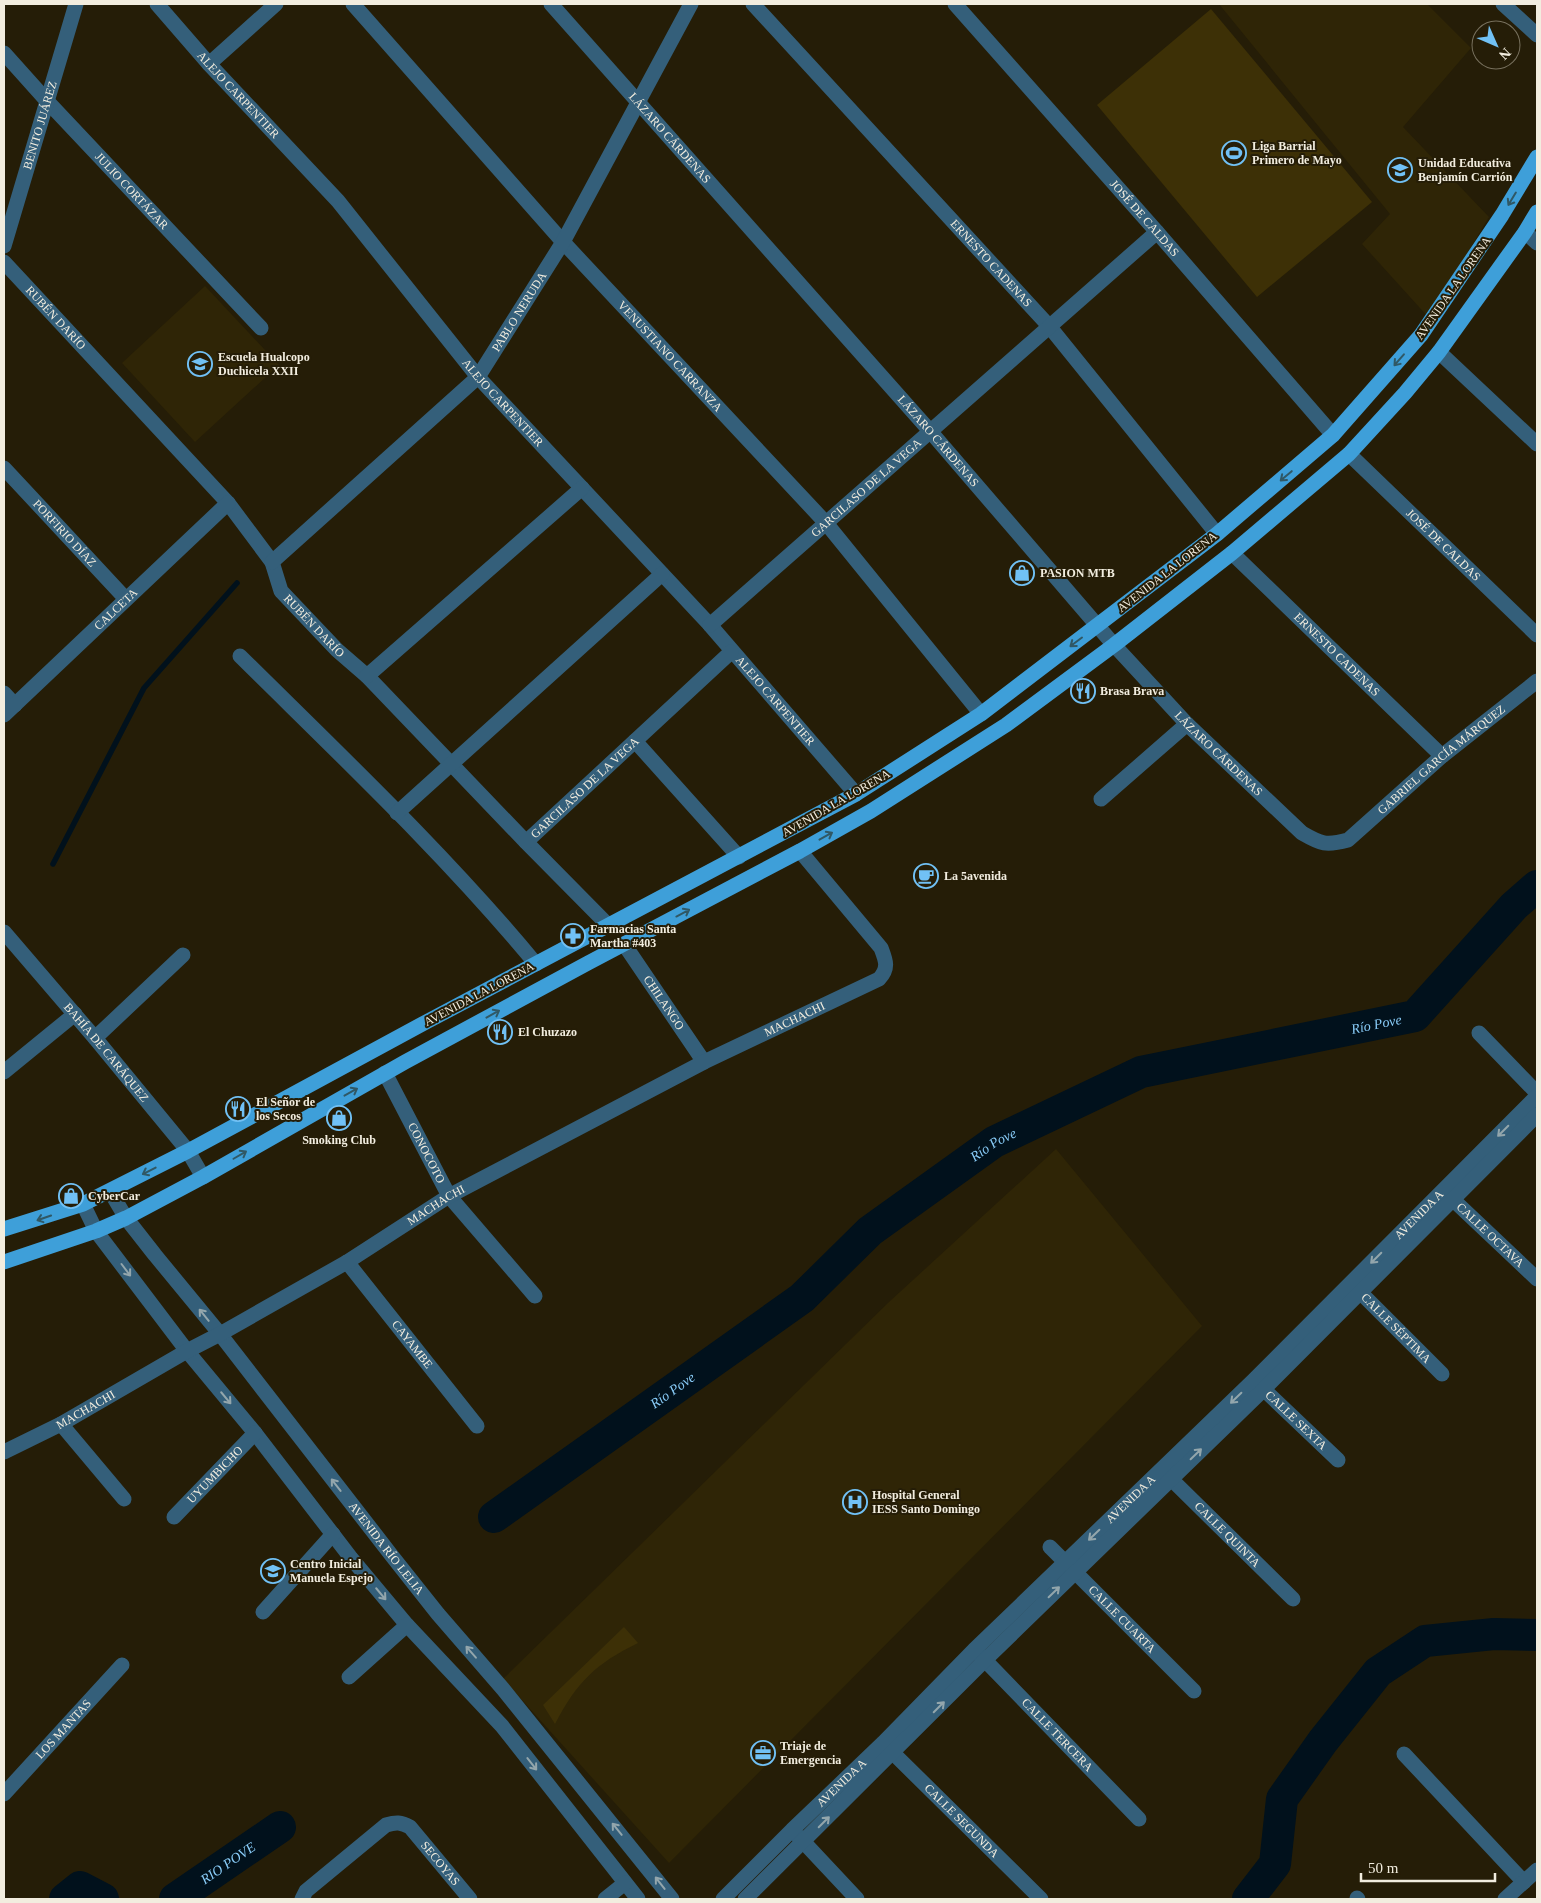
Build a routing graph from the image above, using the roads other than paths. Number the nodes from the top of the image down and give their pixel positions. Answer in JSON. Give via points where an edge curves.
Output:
{"nodes":[{"id":1,"x":76,"y":4,"type":"edge"},
{"id":2,"x":157,"y":4,"type":"edge"},
{"id":3,"x":276,"y":4,"type":"edge"},
{"id":4,"x":353,"y":4,"type":"edge"},
{"id":5,"x":551,"y":4,"type":"edge"},
{"id":6,"x":691,"y":4,"type":"edge"},
{"id":7,"x":753,"y":4,"type":"edge"},
{"id":8,"x":955,"y":4,"type":"edge"},
{"id":9,"x":1503,"y":4,"type":"edge"},
{"id":10,"x":1537,"y":35,"type":"edge"},
{"id":11,"x":4,"y":53,"type":"edge"},
{"id":12,"x":209,"y":64,"type":"junction"},
{"id":13,"x":47,"y":101,"type":"junction"},
{"id":14,"x":638,"y":104,"type":"junction"},
{"id":15,"x":1537,"y":157,"type":"edge"},
{"id":16,"x":1537,"y":212,"type":"edge"},
{"id":17,"x":1157,"y":232,"type":"junction"},
{"id":18,"x":1525,"y":232,"type":"junction"},
{"id":19,"x":563,"y":242,"type":"junction"},
{"id":20,"x":1537,"y":243,"type":"edge"},
{"id":21,"x":4,"y":246,"type":"edge"},
{"id":22,"x":4,"y":262,"type":"edge"},
{"id":23,"x":1049,"y":326,"type":"junction"},
{"id":24,"x":262,"y":328,"type":"dead end"},
{"id":25,"x":1439,"y":352,"type":"junction"},
{"id":26,"x":478,"y":377,"type":"junction"},
{"id":27,"x":930,"y":431,"type":"junction"},
{"id":28,"x":1333,"y":435,"type":"junction"},
{"id":29,"x":1537,"y":444,"type":"edge"},
{"id":30,"x":1349,"y":454,"type":"junction"},
{"id":31,"x":4,"y":468,"type":"edge"},
{"id":32,"x":582,"y":488,"type":"junction"},
{"id":33,"x":228,"y":503,"type":"junction"},
{"id":34,"x":826,"y":523,"type":"junction"},
{"id":35,"x":1217,"y":534,"type":"junction"},
{"id":36,"x":1232,"y":553,"type":"junction"},
{"id":37,"x":272,"y":562,"type":"junction"},
{"id":38,"x":662,"y":574,"type":"junction"},
{"id":39,"x":125,"y":598,"type":"junction"},
{"id":40,"x":710,"y":625,"type":"junction"},
{"id":41,"x":1098,"y":625,"type":"junction"},
{"id":42,"x":1537,"y":635,"type":"edge"},
{"id":43,"x":1114,"y":644,"type":"junction"},
{"id":44,"x":732,"y":652,"type":"junction"},
{"id":45,"x":240,"y":656,"type":"dead end"},
{"id":46,"x":368,"y":676,"type":"junction"},
{"id":47,"x":1537,"y":681,"type":"edge"},
{"id":48,"x":4,"y":693,"type":"edge"},
{"id":49,"x":9,"y":710,"type":"edge"},
{"id":50,"x":981,"y":714,"type":"junction"},
{"id":51,"x":1187,"y":724,"type":"junction"},
{"id":52,"x":635,"y":741,"type":"junction"},
{"id":53,"x":1442,"y":756,"type":"junction"},
{"id":54,"x":452,"y":764,"type":"junction"},
{"id":55,"x":856,"y":794,"type":"junction"},
{"id":56,"x":1101,"y":799,"type":"dead end"},
{"id":57,"x":398,"y":813,"type":"junction"},
{"id":58,"x":1348,"y":840,"type":"joint"},
{"id":59,"x":526,"y":842,"type":"junction"},
{"id":60,"x":800,"y":851,"type":"junction"},
{"id":61,"x":739,"y":857,"type":"junction"},
{"id":62,"x":609,"y":926,"type":"junction"},
{"id":63,"x":4,"y":932,"type":"edge"},
{"id":64,"x":624,"y":944,"type":"junction"},
{"id":65,"x":183,"y":955,"type":"dead end"},
{"id":66,"x":536,"y":964,"type":"junction"},
{"id":67,"x":75,"y":1014,"type":"junction"},
{"id":68,"x":1479,"y":1033,"type":"dead end"},
{"id":69,"x":95,"y":1038,"type":"junction"},
{"id":70,"x":704,"y":1062,"type":"junction"},
{"id":71,"x":4,"y":1072,"type":"edge"},
{"id":72,"x":385,"y":1073,"type":"junction"},
{"id":73,"x":1537,"y":1094,"type":"edge"},
{"id":74,"x":1537,"y":1115,"type":"edge"},
{"id":75,"x":188,"y":1151,"type":"junction"},
{"id":76,"x":203,"y":1177,"type":"junction"},
{"id":77,"x":110,"y":1191,"type":"junction"},
{"id":78,"x":1448,"y":1195,"type":"junction"},
{"id":79,"x":449,"y":1196,"type":"junction"},
{"id":80,"x":84,"y":1204,"type":"junction"},
{"id":81,"x":126,"y":1218,"type":"junction"},
{"id":82,"x":4,"y":1229,"type":"edge"},
{"id":83,"x":96,"y":1231,"type":"junction"},
{"id":84,"x":4,"y":1262,"type":"edge"},
{"id":85,"x":347,"y":1262,"type":"junction"},
{"id":86,"x":1537,"y":1279,"type":"edge"},
{"id":87,"x":1356,"y":1288,"type":"junction"},
{"id":88,"x":535,"y":1296,"type":"dead end"},
{"id":89,"x":220,"y":1334,"type":"junction"},
{"id":90,"x":187,"y":1351,"type":"junction"},
{"id":91,"x":1442,"y":1374,"type":"dead end"},
{"id":92,"x":1259,"y":1384,"type":"junction"},
{"id":93,"x":62,"y":1424,"type":"junction"},
{"id":94,"x":477,"y":1426,"type":"dead end"},
{"id":95,"x":255,"y":1432,"type":"junction"},
{"id":96,"x":4,"y":1452,"type":"edge"},
{"id":97,"x":1338,"y":1460,"type":"dead end"},
{"id":98,"x":1166,"y":1474,"type":"junction"},
{"id":99,"x":124,"y":1499,"type":"dead end"},
{"id":100,"x":174,"y":1518,"type":"dead end"},
{"id":101,"x":333,"y":1534,"type":"junction"},
{"id":102,"x":1050,"y":1547,"type":"dead end"},
{"id":103,"x":1070,"y":1567,"type":"junction"},
{"id":104,"x":1292,"y":1600,"type":"dead end"},
{"id":105,"x":263,"y":1612,"type":"dead end"},
{"id":106,"x":407,"y":1625,"type":"junction"},
{"id":107,"x":980,"y":1655,"type":"junction"},
{"id":108,"x":122,"y":1665,"type":"dead end"},
{"id":109,"x":349,"y":1677,"type":"dead end"},
{"id":110,"x":1194,"y":1691,"type":"dead end"},
{"id":111,"x":888,"y":1748,"type":"junction"},
{"id":112,"x":1404,"y":1754,"type":"dead end"},
{"id":113,"x":4,"y":1794,"type":"edge"},
{"id":114,"x":1140,"y":1819,"type":"dead end"},
{"id":115,"x":792,"y":1830,"type":"junction"},
{"id":116,"x":804,"y":1842,"type":"junction"},
{"id":117,"x":1537,"y":1870,"type":"edge"},
{"id":118,"x":1524,"y":1882,"type":"junction"},
{"id":119,"x":625,"y":1883,"type":"junction"},
{"id":120,"x":302,"y":1899,"type":"edge"},
{"id":121,"x":470,"y":1899,"type":"edge"},
{"id":122,"x":605,"y":1899,"type":"edge"},
{"id":123,"x":638,"y":1899,"type":"edge"},
{"id":124,"x":672,"y":1899,"type":"edge"},
{"id":125,"x":723,"y":1899,"type":"edge"},
{"id":126,"x":745,"y":1899,"type":"edge"},
{"id":127,"x":857,"y":1899,"type":"edge"},
{"id":128,"x":1041,"y":1899,"type":"edge"},
{"id":129,"x":1505,"y":1899,"type":"edge"}],
"edges":[{"from":1,"to":13,"type":"street","name":"BENITO JUÁREZ"},
{"from":2,"to":12,"type":"street","name":"ALEJO CARPENTIER"},
{"from":3,"to":12,"type":"street"},
{"from":4,"to":19,"type":"street","name":"VENUSTIANO CARRANZA"},
{"from":5,"to":14,"type":"street","name":"LÁZARO CÁRDENAS"},
{"from":6,"to":14,"type":"street","name":"PABLO NERUDA"},
{"from":7,"to":23,"type":"street","name":"ERNESTO CADENAS"},
{"from":8,"to":17,"type":"street","name":"JOSÉ DE CALDAS"},
{"from":9,"to":10,"type":"street"},
{"from":11,"to":13,"type":"street","name":"JULIO CORTÁZAR"},
{"from":12,"to":26,"type":"street","name":"ALEJO CARPENTIER","via":[[338,202]]},
{"from":13,"to":21,"type":"street","name":"BENITO JUÁREZ"},
{"from":13,"to":24,"type":"street","name":"JULIO CORTÁZAR"},
{"from":14,"to":19,"type":"street","name":"PABLO NERUDA"},
{"from":14,"to":27,"type":"street","name":"LÁZARO CÁRDENAS"},
{"from":15,"to":28,"type":"main road","name":"AVENIDA LA LORENA","one_way":true,"via":[[1421,336]]},
{"from":16,"to":18,"type":"main road","name":"AVENIDA LA LORENA"},
{"from":17,"to":23,"type":"street","name":"GARCILASO DE LA VEGA"},
{"from":17,"to":28,"type":"street","name":"JOSÉ DE CALDAS"},
{"from":18,"to":20,"type":"street"},
{"from":18,"to":25,"type":"main road","name":"AVENIDA LA LORENA"},
{"from":19,"to":26,"type":"street","name":"PABLO NERUDA"},
{"from":19,"to":34,"type":"street","name":"VENUSTIANO CARRANZA"},
{"from":22,"to":33,"type":"street","name":"RUBÉN DARÍO"},
{"from":23,"to":27,"type":"street","name":"GARCILASO DE LA VEGA"},
{"from":23,"to":35,"type":"street","name":"ERNESTO CADENAS"},
{"from":25,"to":29,"type":"street"},
{"from":25,"to":30,"type":"main road","name":"AVENIDA LA LORENA"},
{"from":26,"to":32,"type":"street","name":"ALEJO CARPENTIER"},
{"from":26,"to":37,"type":"street","name":"PABLO NERUDA"},
{"from":27,"to":34,"type":"street","name":"GARCILASO DE LA VEGA"},
{"from":27,"to":41,"type":"street","name":"LÁZARO CÁRDENAS"},
{"from":28,"to":35,"type":"main road","name":"AVENIDA LA LORENA","one_way":true},
{"from":30,"to":36,"type":"main road","name":"AVENIDA LA LORENA"},
{"from":30,"to":42,"type":"street","name":"JOSÉ DE CALDAS"},
{"from":31,"to":39,"type":"street","name":"PORFIRIO DÍAZ"},
{"from":32,"to":38,"type":"street","name":"ALEJO CARPENTIER"},
{"from":32,"to":46,"type":"street"},
{"from":33,"to":37,"type":"street","name":"RUBÉN DARÍO"},
{"from":33,"to":39,"type":"street","name":"CALCETA"},
{"from":34,"to":40,"type":"street","name":"GARCILASO DE LA VEGA"},
{"from":34,"to":50,"type":"street","name":"VENUSTIANO CARRANZA"},
{"from":35,"to":41,"type":"main road","name":"AVENIDA LA LORENA"},
{"from":36,"to":43,"type":"main road","name":"AVENIDA LA LORENA"},
{"from":36,"to":53,"type":"street","name":"ERNESTO CADENAS"},
{"from":37,"to":46,"type":"street","name":"RUBÉN DARÍO","via":[[281,591],[337,650]]},
{"from":38,"to":40,"type":"street","name":"ALEJO CARPENTIER"},
{"from":38,"to":54,"type":"street"},
{"from":39,"to":49,"type":"street","name":"CALCETA"},
{"from":40,"to":44,"type":"street","name":"ALEJO CARPENTIER"},
{"from":41,"to":43,"type":"street","name":"LÁZARO CÁRDENAS"},
{"from":41,"to":50,"type":"main road","name":"AVENIDA LA LORENA","one_way":true},
{"from":43,"to":51,"type":"street","name":"LÁZARO CÁRDENAS"},
{"from":60,"to":43,"type":"main road","name":"AVENIDA LA LORENA","one_way":true,"via":[[871,811],[1006,725]]},
{"from":44,"to":52,"type":"street","name":"GARCILASO DE LA VEGA"},
{"from":44,"to":55,"type":"street","name":"ALEJO CARPENTIER"},
{"from":45,"to":57,"type":"street"},
{"from":46,"to":54,"type":"street","name":"RUBÉN DARÍO"},
{"from":47,"to":53,"type":"street","name":"GABRIEL GARCÍA MÁRQUEZ"},
{"from":48,"to":49,"type":"street"},
{"from":50,"to":55,"type":"main road","name":"AVENIDA LA LORENA"},
{"from":51,"to":56,"type":"street"},
{"from":51,"to":58,"type":"street","name":"LÁZARO CÁRDENAS","via":[[1302,833],[1331,845]]},
{"from":52,"to":59,"type":"street","name":"GARCILASO DE LA VEGA"},
{"from":52,"to":61,"type":"street"},
{"from":53,"to":58,"type":"street","name":"GABRIEL GARCÍA MÁRQUEZ"},
{"from":54,"to":57,"type":"street"},
{"from":54,"to":59,"type":"street","name":"RUBÉN DARÍO"},
{"from":55,"to":61,"type":"main road","name":"AVENIDA LA LORENA"},
{"from":57,"to":66,"type":"street","via":[[498,918]]},
{"from":59,"to":62,"type":"street","name":"RUBÉN DARÍO"},
{"from":64,"to":60,"type":"main road","name":"AVENIDA LA LORENA","one_way":true},
{"from":60,"to":70,"type":"street","name":"MACHACHI","via":[[881,948],[887,962],[886,972],[879,979]]},
{"from":61,"to":62,"type":"main road","name":"AVENIDA LA LORENA"},
{"from":62,"to":66,"type":"main road","name":"AVENIDA LA LORENA"},
{"from":63,"to":67,"type":"street","name":"BAHÍA DE CARÁQUEZ"},
{"from":64,"to":70,"type":"street","name":"CHILANGO"},
{"from":72,"to":64,"type":"main road","name":"AVENIDA LA LORENA","one_way":true},
{"from":65,"to":69,"type":"street"},
{"from":66,"to":75,"type":"main road","name":"AVENIDA LA LORENA"},
{"from":67,"to":69,"type":"street","name":"BAHÍA DE CARÁQUEZ"},
{"from":67,"to":71,"type":"street"},
{"from":68,"to":73,"type":"street"},
{"from":69,"to":75,"type":"street","name":"BAHÍA DE CARÁQUEZ"},
{"from":70,"to":79,"type":"street","name":"MACHACHI"},
{"from":76,"to":72,"type":"main road","name":"AVENIDA LA LORENA","one_way":true},
{"from":72,"to":79,"type":"street","name":"CONOCOTO"},
{"from":73,"to":78,"type":"street","name":"AVENIDA A","one_way":true},
{"from":74,"to":78,"type":"street","name":"AVENIDA A"},
{"from":75,"to":76,"type":"street","name":"BAHÍA DE CARÁQUEZ"},
{"from":75,"to":77,"type":"main road","name":"AVENIDA LA LORENA","one_way":true},
{"from":76,"to":81,"type":"main road","name":"AVENIDA LA LORENA"},
{"from":77,"to":80,"type":"main road","name":"AVENIDA LA LORENA"},
{"from":77,"to":81,"type":"street","name":"AVENIDA RÍO LELIA"},
{"from":78,"to":86,"type":"street","name":"CALLE OCTAVA"},
{"from":78,"to":87,"type":"street","name":"AVENIDA A"},
{"from":79,"to":85,"type":"street","name":"MACHACHI"},
{"from":79,"to":88,"type":"street","name":"CONOCOTO"},
{"from":80,"to":82,"type":"main road","name":"AVENIDA LA LORENA","one_way":true},
{"from":80,"to":83,"type":"street"},
{"from":81,"to":83,"type":"main road","name":"AVENIDA LA LORENA"},
{"from":89,"to":81,"type":"street","name":"AVENIDA RÍO LELIA","one_way":true},
{"from":83,"to":84,"type":"main road","name":"AVENIDA LA LORENA"},
{"from":83,"to":90,"type":"street","one_way":true},
{"from":85,"to":89,"type":"street","name":"MACHACHI"},
{"from":85,"to":94,"type":"street","name":"CAYAMBE"},
{"from":87,"to":91,"type":"street","name":"CALLE SÉPTIMA"},
{"from":87,"to":92,"type":"street","name":"AVENIDA A"},
{"from":89,"to":90,"type":"street","name":"MACHACHI"},
{"from":124,"to":89,"type":"street","name":"AVENIDA RÍO LELIA","one_way":true,"via":[[432,1606]]},
{"from":90,"to":93,"type":"street","name":"MACHACHI"},
{"from":90,"to":95,"type":"street","one_way":true},
{"from":92,"to":97,"type":"street","name":"CALLE SEXTA"},
{"from":92,"to":98,"type":"street","name":"AVENIDA A"},
{"from":93,"to":96,"type":"street","name":"MACHACHI"},
{"from":93,"to":99,"type":"street"},
{"from":95,"to":100,"type":"street","name":"UYUMBICHO"},
{"from":95,"to":101,"type":"street"},
{"from":98,"to":103,"type":"street","name":"AVENIDA A"},
{"from":98,"to":104,"type":"street","name":"CALLE QUINTA"},
{"from":101,"to":105,"type":"street"},
{"from":101,"to":106,"type":"street","one_way":true},
{"from":102,"to":103,"type":"street","name":"CALLE CUARTA"},
{"from":103,"to":107,"type":"street","name":"AVENIDA A"},
{"from":103,"to":110,"type":"street","name":"CALLE CUARTA"},
{"from":106,"to":109,"type":"street"},
{"from":106,"to":119,"type":"street","one_way":true,"via":[[502,1726]]},
{"from":107,"to":111,"type":"street","name":"AVENIDA A"},
{"from":107,"to":114,"type":"street","name":"CALLE TERCERA"},
{"from":108,"to":113,"type":"street","name":"LOS MANTAS"},
{"from":111,"to":115,"type":"street","name":"AVENIDA A"},
{"from":116,"to":111,"type":"street","name":"AVENIDA A","one_way":true},
{"from":111,"to":128,"type":"street","name":"CALLE SEGUNDA"},
{"from":112,"to":118,"type":"street"},
{"from":115,"to":116,"type":"street"},
{"from":115,"to":125,"type":"street","name":"AVENIDA A"},
{"from":116,"to":126,"type":"street","name":"AVENIDA A"},
{"from":116,"to":127,"type":"street"},
{"from":117,"to":118,"type":"street"},
{"from":118,"to":129,"type":"street"},
{"from":119,"to":122,"type":"street"},
{"from":119,"to":123,"type":"street"},
{"from":120,"to":121,"type":"street","name":"SECOYAS","via":[[306,1892],[386,1825],[395,1822],[410,1827]]}]}
